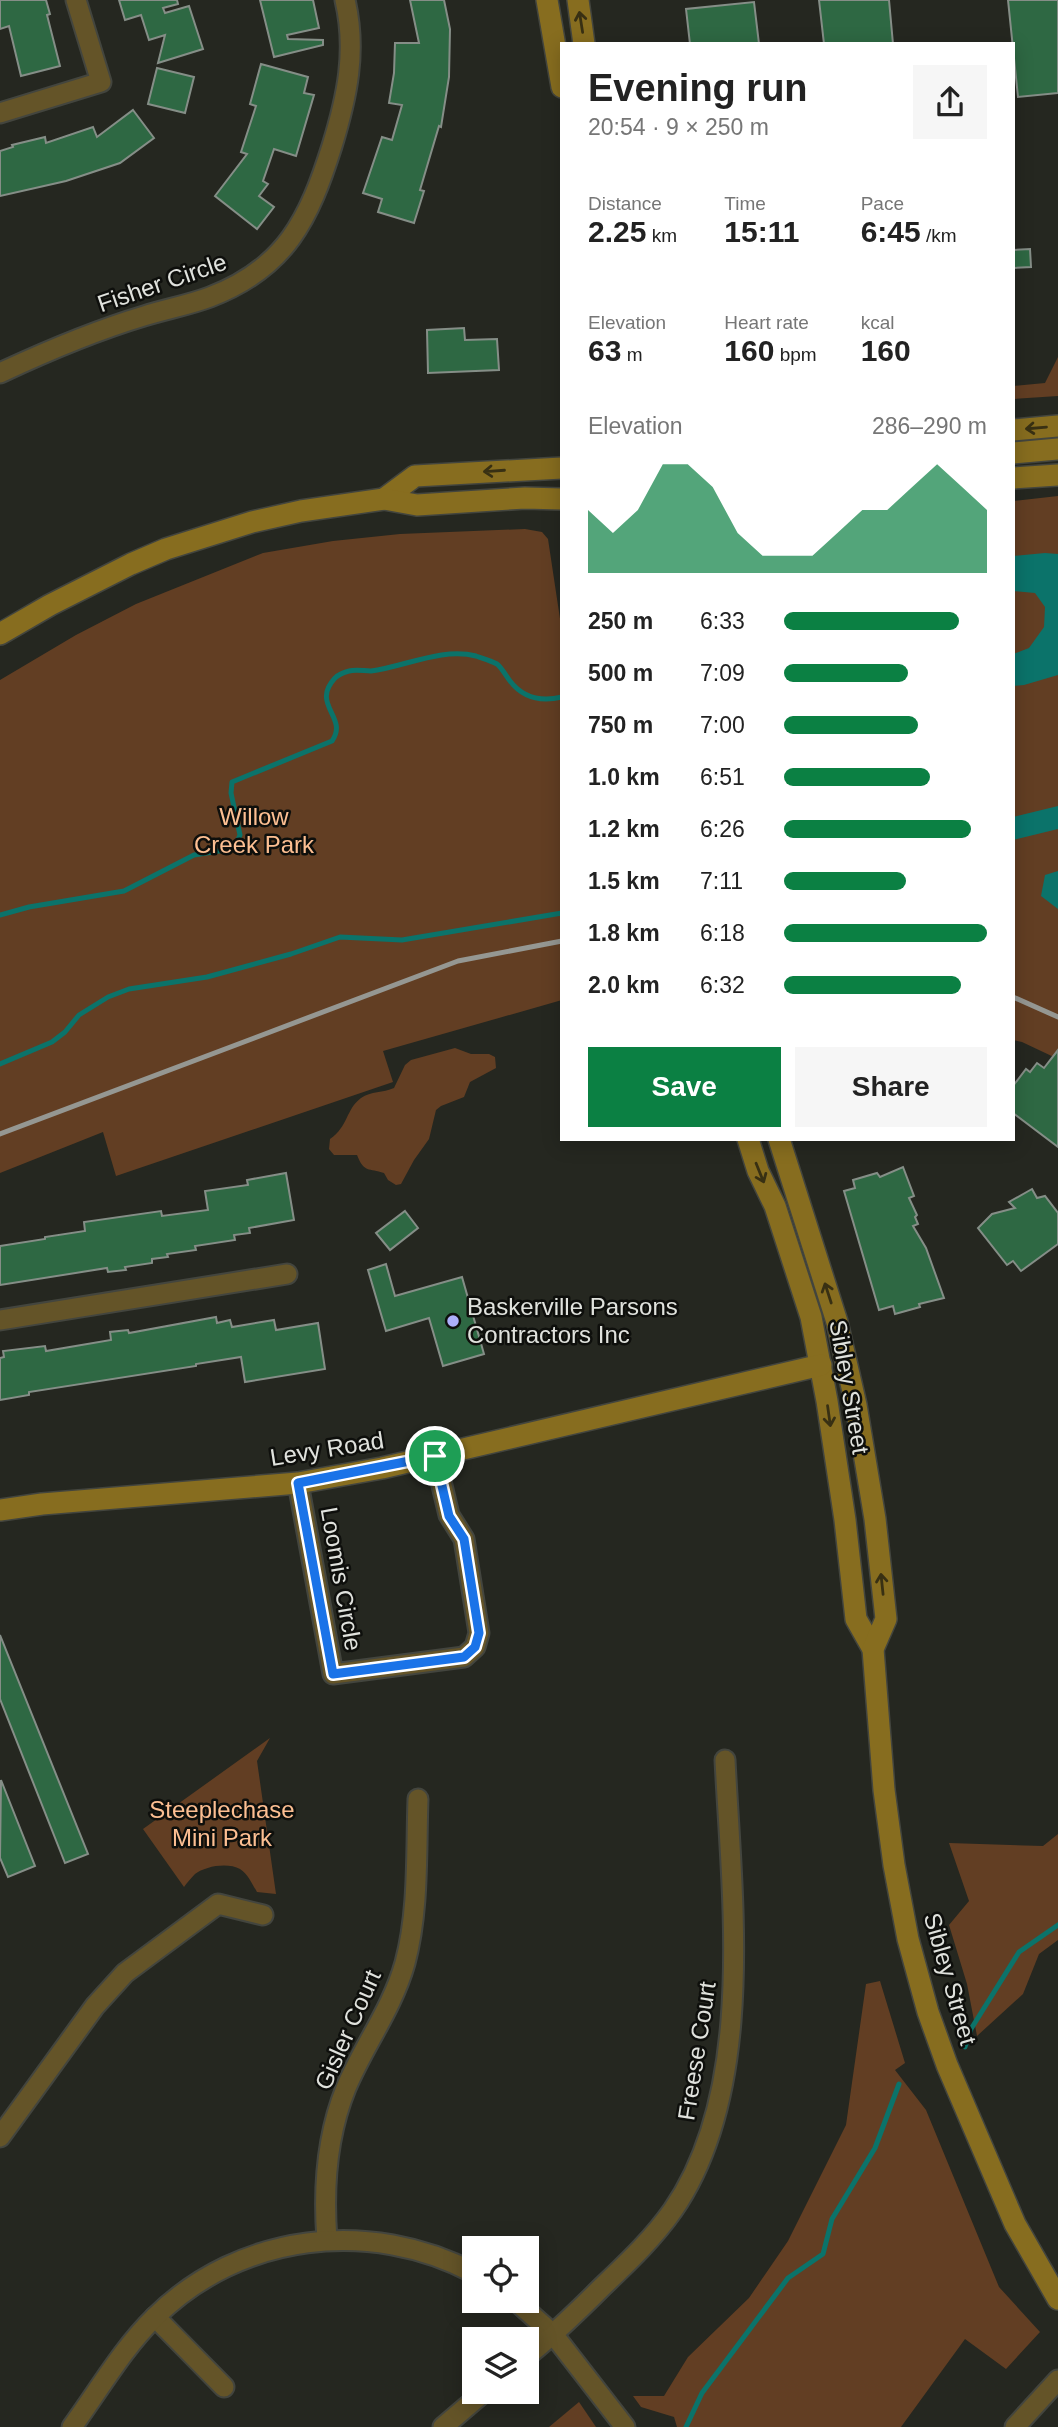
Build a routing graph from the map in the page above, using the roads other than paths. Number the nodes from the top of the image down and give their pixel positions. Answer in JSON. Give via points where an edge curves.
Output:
{"nodes":[{"id":1,"x":76,"y":0,"type":"edge"},
{"id":2,"x":345,"y":0,"type":"edge"},
{"id":3,"x":547,"y":0,"type":"edge"},
{"id":4,"x":578,"y":0,"type":"edge"},
{"id":5,"x":584,"y":42,"type":"edge"},
{"id":6,"x":560,"y":76,"type":"edge"},
{"id":7,"x":0,"y":113,"type":"edge"},
{"id":8,"x":0,"y":373,"type":"edge"},
{"id":9,"x":1058,"y":426,"type":"edge"},
{"id":10,"x":1015,"y":430,"type":"edge"},
{"id":11,"x":1058,"y":450,"type":"edge"},
{"id":12,"x":1015,"y":453,"type":"edge"},
{"id":13,"x":560,"y":468,"type":"edge"},
{"id":14,"x":1058,"y":475,"type":"edge"},
{"id":15,"x":1015,"y":478,"type":"edge"},
{"id":16,"x":384,"y":499,"type":"junction"},
{"id":17,"x":560,"y":499,"type":"edge"},
{"id":18,"x":0,"y":634,"type":"edge"},
{"id":19,"x":749,"y":1141,"type":"edge"},
{"id":20,"x":780,"y":1141,"type":"edge"},
{"id":21,"x":287,"y":1274,"type":"dead end"},
{"id":22,"x":0,"y":1320,"type":"edge"},
{"id":23,"x":821,"y":1365,"type":"junction"},
{"id":24,"x":435,"y":1456,"type":"junction"},
{"id":25,"x":298,"y":1483,"type":"junction"},
{"id":26,"x":0,"y":1510,"type":"edge"},
{"id":27,"x":873,"y":1649,"type":"junction"},
{"id":28,"x":726,"y":1760,"type":"dead end"},
{"id":29,"x":418,"y":1799,"type":"dead end"},
{"id":30,"x":263,"y":1915,"type":"dead end"},
{"id":31,"x":0,"y":2137,"type":"edge"},
{"id":32,"x":327,"y":2240,"type":"junction"},
{"id":33,"x":462,"y":2268,"type":"edge"},
{"id":34,"x":1058,"y":2299,"type":"edge"},
{"id":35,"x":529,"y":2313,"type":"edge"},
{"id":36,"x":155,"y":2317,"type":"junction"},
{"id":37,"x":553,"y":2334,"type":"junction"},
{"id":38,"x":539,"y":2346,"type":"edge"},
{"id":39,"x":1058,"y":2380,"type":"edge"},
{"id":40,"x":224,"y":2387,"type":"dead end"},
{"id":41,"x":470,"y":2404,"type":"edge"},
{"id":42,"x":72,"y":2427,"type":"edge"},
{"id":43,"x":443,"y":2427,"type":"edge"},
{"id":44,"x":625,"y":2427,"type":"edge"},
{"id":45,"x":1015,"y":2427,"type":"edge"}],
"edges":[{"from":1,"to":7,"type":"street","via":[[101,82]]},
{"from":2,"to":8,"type":"street","name":"Fisher Circle","via":[[352,50],[342,115],[312,205],[284,248],[239,284],[91,334]]},
{"from":3,"to":6,"type":"street"},
{"from":5,"to":4,"type":"street","one_way":true},
{"from":9,"to":10,"type":"street","one_way":true},
{"from":11,"to":12,"type":"street"},
{"from":13,"to":16,"type":"street","one_way":true,"via":[[415,476]]},
{"from":14,"to":15,"type":"street"},
{"from":16,"to":17,"type":"street","via":[[417,505]]},
{"from":16,"to":18,"type":"street","via":[[264,519],[166,550]]},
{"from":19,"to":23,"type":"street","name":"Sibley Street","one_way":true,"via":[[811,1317]]},
{"from":27,"to":20,"type":"street","name":"Sibley Street","one_way":true,"via":[[886,1619],[856,1405],[837,1322]]},
{"from":21,"to":22,"type":"street"},
{"from":23,"to":24,"type":"street","name":"Levy Road"},
{"from":23,"to":27,"type":"street","name":"Sibley Street","one_way":true,"via":[[856,1619]]},
{"from":24,"to":25,"type":"street","name":"Levy Road"},
{"from":24,"to":25,"type":"street","name":"Loomis Circle","via":[[449,1516],[464,1539],[479,1633],[475,1647],[464,1657],[333,1674]]},
{"from":25,"to":26,"type":"street","name":"Levy Road"},
{"from":27,"to":34,"type":"street","name":"Sibley Street","via":[[894,1865],[928,2012],[1015,2224]]},
{"from":28,"to":37,"type":"street","name":"Freese Court","via":[[734,1977],[713,2124],[690,2183],[655,2234]]},
{"from":29,"to":32,"type":"street","name":"Gisler Court","via":[[411,1933],[395,1992],[336,2118],[325,2179]]},
{"from":30,"to":31,"type":"street","via":[[218,1904],[125,1973],[95,2006]]},
{"from":32,"to":33,"type":"street","via":[[404,2246]]},
{"from":32,"to":36,"type":"street","via":[[242,2259],[192,2286]]},
{"from":35,"to":37,"type":"street"},
{"from":36,"to":40,"type":"street"},
{"from":36,"to":42,"type":"street","via":[[136,2336]]},
{"from":37,"to":38,"type":"street","name":"Freese Court"},
{"from":37,"to":44,"type":"street"},
{"from":39,"to":45,"type":"street"},
{"from":41,"to":43,"type":"street"}]}
